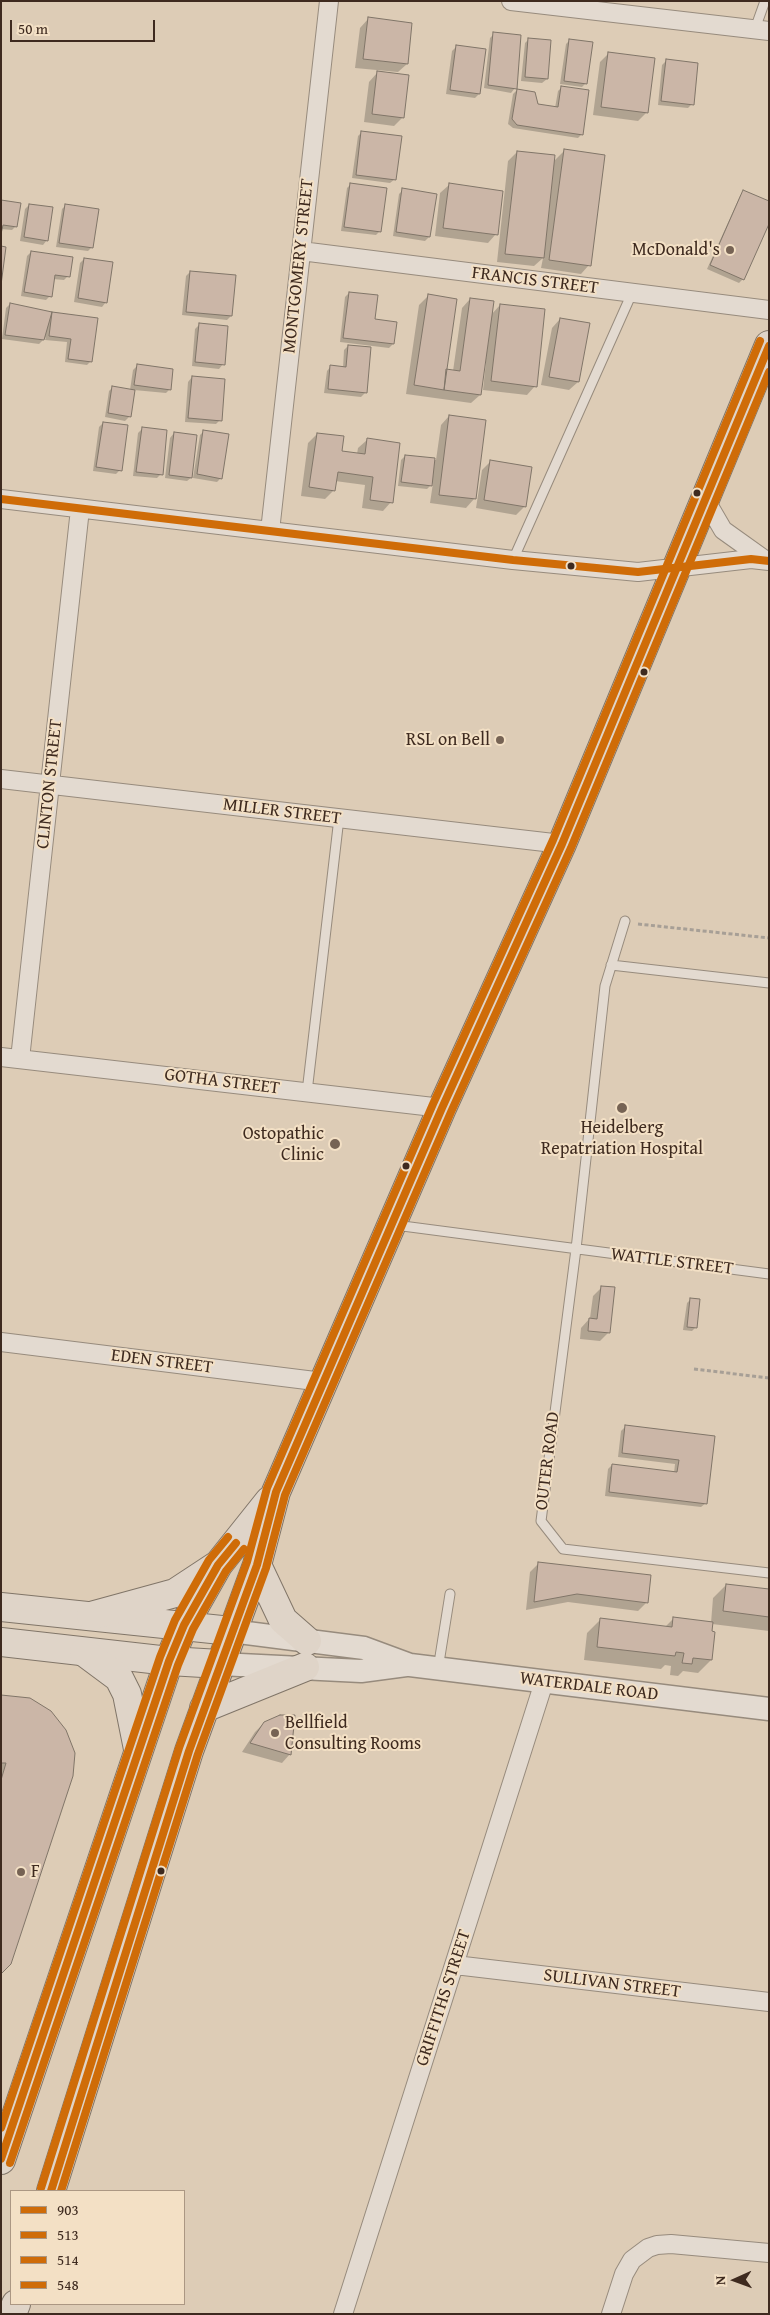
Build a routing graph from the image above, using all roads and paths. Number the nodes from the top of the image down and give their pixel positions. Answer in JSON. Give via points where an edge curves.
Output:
{"nodes":[{"id":1,"x":329,"y":1,"type":"edge"},
{"id":2,"x":511,"y":1,"type":"edge"},
{"id":3,"x":765,"y":1,"type":"edge"},
{"id":4,"x":613,"y":7,"type":"edge"},
{"id":5,"x":762,"y":30,"type":"edge"},
{"id":6,"x":301,"y":251,"type":"junction"},
{"id":7,"x":632,"y":293,"type":"junction"},
{"id":8,"x":769,"y":310,"type":"edge"},
{"id":9,"x":769,"y":345,"type":"edge"},
{"id":10,"x":709,"y":487,"type":"junction"},
{"id":11,"x":1,"y":499,"type":"edge"},
{"id":12,"x":80,"y":509,"type":"junction"},
{"id":13,"x":270,"y":531,"type":"junction"},
{"id":14,"x":513,"y":560,"type":"junction"},
{"id":15,"x":767,"y":561,"type":"edge"},
{"id":16,"x":675,"y":567,"type":"junction"},
{"id":17,"x":1,"y":779,"type":"edge"},
{"id":18,"x":50,"y":785,"type":"junction"},
{"id":19,"x":339,"y":818,"type":"junction"},
{"id":20,"x":562,"y":844,"type":"junction"},
{"id":21,"x":625,"y":921,"type":"dead end"},
{"id":22,"x":622,"y":933,"type":"junction"},
{"id":23,"x":769,"y":938,"type":"edge"},
{"id":24,"x":612,"y":965,"type":"junction"},
{"id":25,"x":769,"y":983,"type":"edge"},
{"id":26,"x":1,"y":1057,"type":"edge"},
{"id":27,"x":20,"y":1059,"type":"junction"},
{"id":28,"x":307,"y":1092,"type":"junction"},
{"id":29,"x":442,"y":1108,"type":"junction"},
{"id":30,"x":393,"y":1224,"type":"junction"},
{"id":31,"x":576,"y":1249,"type":"junction"},
{"id":32,"x":769,"y":1274,"type":"edge"},
{"id":33,"x":1,"y":1342,"type":"edge"},
{"id":34,"x":694,"y":1369,"type":"dead end"},
{"id":35,"x":769,"y":1378,"type":"edge"},
{"id":36,"x":323,"y":1382,"type":"junction"},
{"id":37,"x":276,"y":1492,"type":"junction"},
{"id":38,"x":218,"y":1565,"type":"junction"},
{"id":39,"x":257,"y":1565,"type":"junction"},
{"id":40,"x":769,"y":1573,"type":"edge"},
{"id":41,"x":450,"y":1594,"type":"dead end"},
{"id":42,"x":1,"y":1607,"type":"edge"},
{"id":43,"x":91,"y":1616,"type":"junction"},
{"id":44,"x":184,"y":1625,"type":"junction"},
{"id":45,"x":232,"y":1631,"type":"junction"},
{"id":46,"x":1,"y":1642,"type":"edge"},
{"id":47,"x":84,"y":1652,"type":"junction"},
{"id":48,"x":306,"y":1654,"type":"junction"},
{"id":49,"x":169,"y":1661,"type":"junction"},
{"id":50,"x":220,"y":1664,"type":"junction"},
{"id":51,"x":438,"y":1669,"type":"junction"},
{"id":52,"x":544,"y":1682,"type":"junction"},
{"id":53,"x":204,"y":1708,"type":"junction"},
{"id":54,"x":769,"y":1709,"type":"edge"},
{"id":55,"x":139,"y":1751,"type":"junction"},
{"id":56,"x":455,"y":1965,"type":"junction"},
{"id":57,"x":769,"y":2002,"type":"edge"},
{"id":58,"x":1,"y":2160,"type":"edge"},
{"id":59,"x":51,"y":2190,"type":"edge"},
{"id":60,"x":769,"y":2254,"type":"edge"},
{"id":61,"x":343,"y":2314,"type":"edge"},
{"id":62,"x":611,"y":2314,"type":"edge"}],
"edges":[{"from":1,"to":6,"type":"street","name":"MONTGOMERY STREET"},
{"from":2,"to":4,"type":"street"},
{"from":3,"to":5,"type":"lane"},
{"from":4,"to":5,"type":"street"},
{"from":6,"to":7,"type":"street","name":"FRANCIS STREET"},
{"from":6,"to":13,"type":"street","name":"MONTGOMERY STREET"},
{"from":7,"to":8,"type":"street","name":"FRANCIS STREET"},
{"from":7,"to":14,"type":"lane"},
{"from":9,"to":10,"type":"main road"},
{"from":10,"to":15,"type":"street","via":[[710,506],[723,530]]},
{"from":10,"to":16,"type":"main road"},
{"from":11,"to":12,"type":"street"},
{"from":12,"to":13,"type":"street"},
{"from":12,"to":18,"type":"street","name":"CLINTON STREET"},
{"from":13,"to":14,"type":"street"},
{"from":14,"to":16,"type":"street","via":[[638,572]]},
{"from":15,"to":16,"type":"street","via":[[751,559]]},
{"from":16,"to":20,"type":"main road"},
{"from":17,"to":18,"type":"street","name":"MILLER STREET"},
{"from":18,"to":19,"type":"street","name":"MILLER STREET"},
{"from":18,"to":27,"type":"street","name":"CLINTON STREET"},
{"from":19,"to":20,"type":"street","name":"MILLER STREET"},
{"from":19,"to":28,"type":"lane"},
{"from":20,"to":29,"type":"main road"},
{"from":21,"to":22,"type":"lane","name":"OUTER ROAD"},
{"from":22,"to":23,"type":"path","via":[[635,934],[637,924]]},
{"from":22,"to":24,"type":"lane","name":"OUTER ROAD"},
{"from":24,"to":25,"type":"lane"},
{"from":24,"to":31,"type":"lane","name":"OUTER ROAD","via":[[605,986]]},
{"from":26,"to":27,"type":"street","name":"GOTHA STREET"},
{"from":27,"to":28,"type":"street","name":"GOTHA STREET"},
{"from":28,"to":29,"type":"street","name":"GOTHA STREET"},
{"from":29,"to":30,"type":"main road"},
{"from":30,"to":31,"type":"lane","name":"WATTLE STREET"},
{"from":30,"to":36,"type":"main road"},
{"from":31,"to":32,"type":"lane","name":"WATTLE STREET"},
{"from":31,"to":40,"type":"lane","name":"OUTER ROAD","via":[[541,1521],[563,1549]]},
{"from":33,"to":36,"type":"street","name":"EDEN STREET"},
{"from":34,"to":35,"type":"path"},
{"from":36,"to":37,"type":"main road"},
{"from":37,"to":38,"type":"main road"},
{"from":37,"to":39,"type":"main road"},
{"from":38,"to":43,"type":"main road","via":[[175,1593]]},
{"from":38,"to":44,"type":"main road"},
{"from":39,"to":45,"type":"main road"},
{"from":39,"to":48,"type":"main road","via":[[284,1620]]},
{"from":41,"to":51,"type":"lane"},
{"from":42,"to":43,"type":"main road","name":"WATERDALE ROAD"},
{"from":43,"to":44,"type":"main road","name":"WATERDALE ROAD"},
{"from":44,"to":45,"type":"main road","name":"WATERDALE ROAD"},
{"from":44,"to":49,"type":"main road"},
{"from":45,"to":48,"type":"street","name":"WATERDALE ROAD"},
{"from":45,"to":50,"type":"main road"},
{"from":46,"to":47,"type":"main road","name":"WATERDALE ROAD"},
{"from":47,"to":49,"type":"main road","name":"WATERDALE ROAD"},
{"from":47,"to":55,"type":"main road","via":[[119,1678],[127,1694]]},
{"from":48,"to":50,"type":"street","name":"WATERDALE ROAD"},
{"from":48,"to":51,"type":"street","name":"WATERDALE ROAD","via":[[361,1671],[410,1665]]},
{"from":48,"to":53,"type":"main road"},
{"from":49,"to":50,"type":"main road","name":"WATERDALE ROAD"},
{"from":49,"to":55,"type":"main road"},
{"from":50,"to":53,"type":"main road"},
{"from":51,"to":52,"type":"street","name":"WATERDALE ROAD"},
{"from":52,"to":54,"type":"street","name":"WATERDALE ROAD"},
{"from":52,"to":56,"type":"street","name":"GRIFFITHS STREET"},
{"from":53,"to":59,"type":"main road"},
{"from":55,"to":58,"type":"main road"},
{"from":56,"to":57,"type":"street","name":"SULLIVAN STREET"},
{"from":56,"to":61,"type":"street","name":"GRIFFITHS STREET"},
{"from":60,"to":62,"type":"street","via":[[657,2244],[632,2260]]}]}
